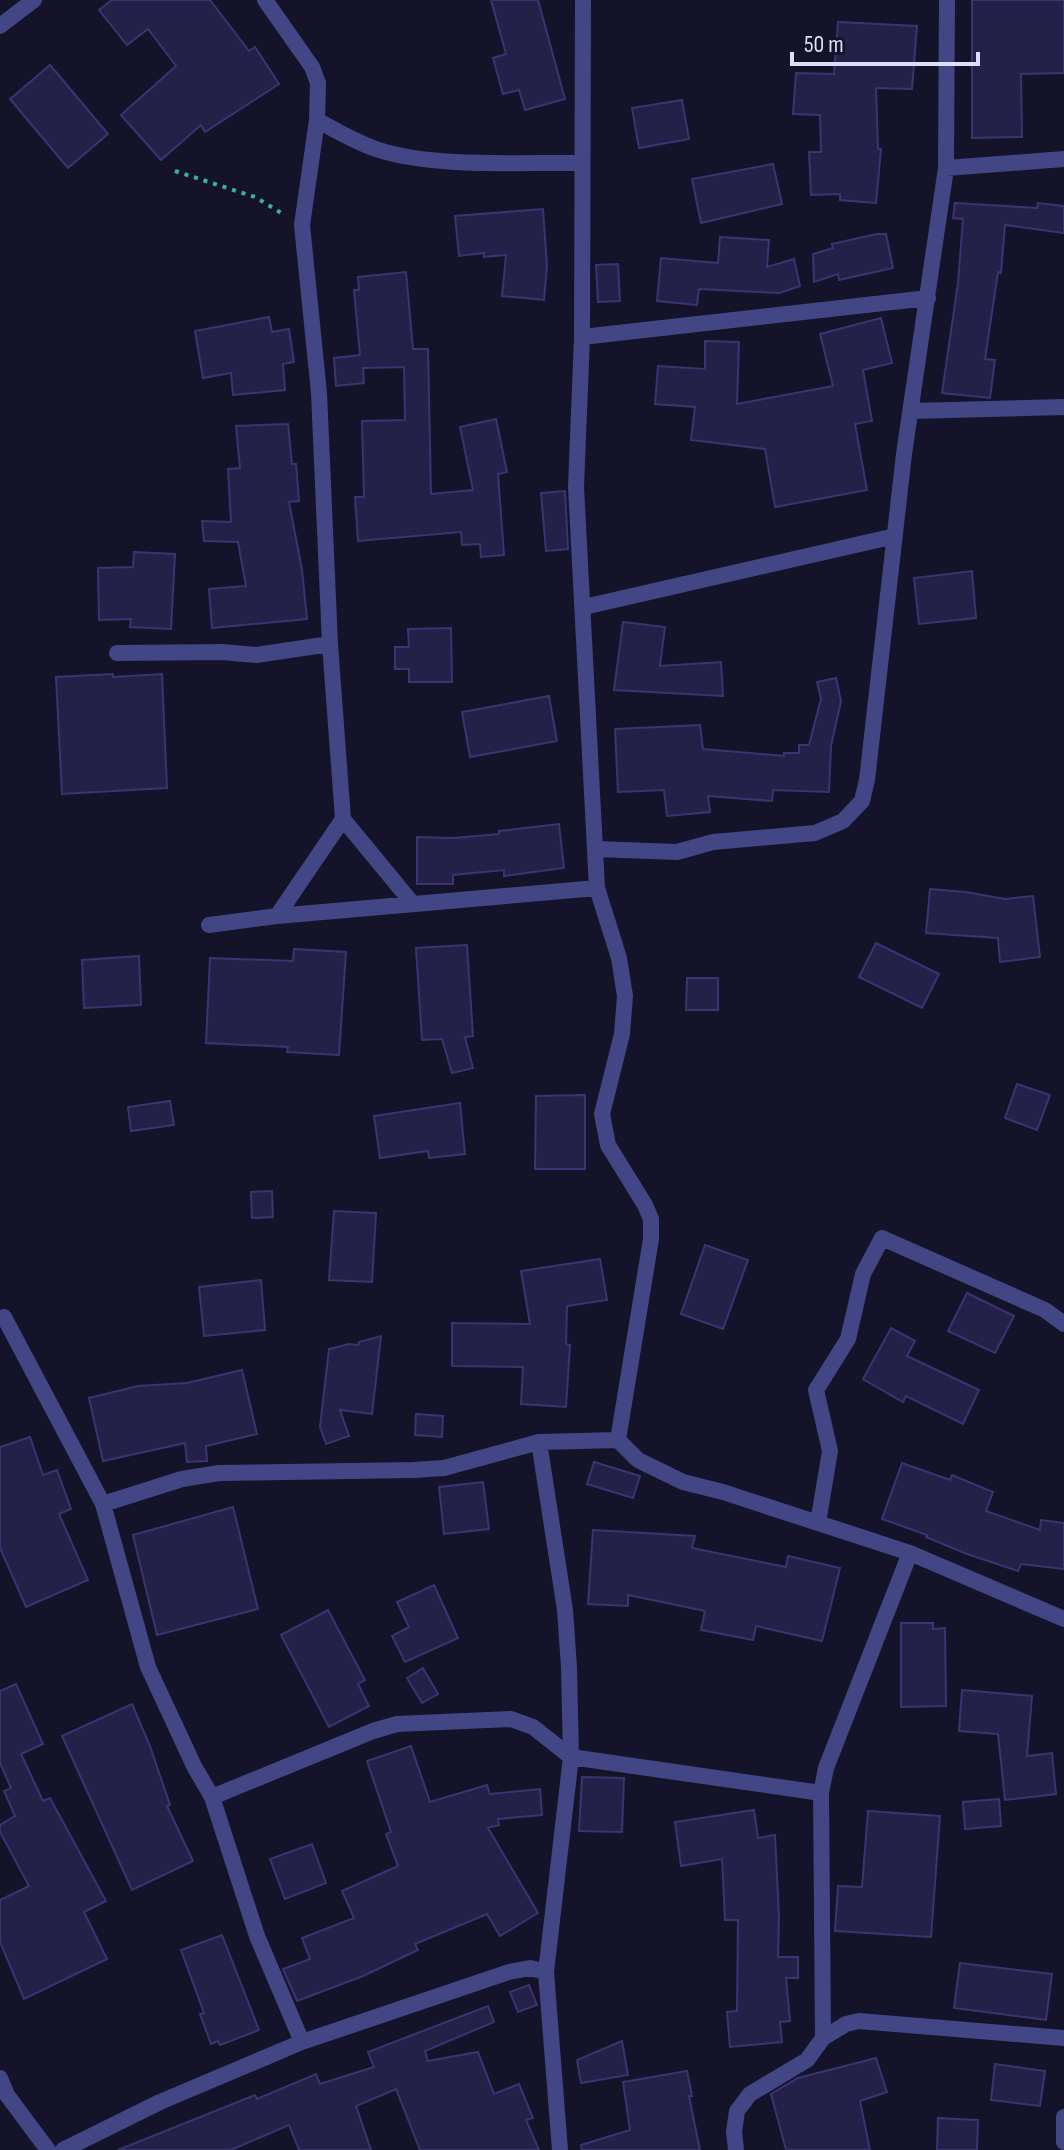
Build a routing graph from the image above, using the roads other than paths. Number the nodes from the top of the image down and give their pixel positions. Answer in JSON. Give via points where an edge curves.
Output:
{"nodes":[{"id":1,"x":34,"y":0,"type":"edge"},
{"id":2,"x":265,"y":0,"type":"edge"},
{"id":3,"x":583,"y":0,"type":"edge"},
{"id":4,"x":947,"y":0,"type":"edge"},
{"id":5,"x":0,"y":25,"type":"edge"},
{"id":6,"x":317,"y":120,"type":"junction"},
{"id":7,"x":1064,"y":159,"type":"edge"},
{"id":8,"x":582,"y":163,"type":"junction"},
{"id":9,"x":946,"y":168,"type":"junction"},
{"id":10,"x":928,"y":298,"type":"junction"},
{"id":11,"x":582,"y":337,"type":"junction"},
{"id":12,"x":1064,"y":407,"type":"edge"},
{"id":13,"x":912,"y":411,"type":"junction"},
{"id":14,"x":895,"y":536,"type":"junction"},
{"id":15,"x":584,"y":607,"type":"junction"},
{"id":16,"x":330,"y":644,"type":"junction"},
{"id":17,"x":117,"y":653,"type":"dead end"},
{"id":18,"x":343,"y":819,"type":"junction"},
{"id":19,"x":596,"y":849,"type":"junction"},
{"id":20,"x":597,"y":888,"type":"junction"},
{"id":21,"x":413,"y":904,"type":"junction"},
{"id":22,"x":277,"y":916,"type":"junction"},
{"id":23,"x":209,"y":925,"type":"dead end"},
{"id":24,"x":4,"y":1317,"type":"dead end"},
{"id":25,"x":1064,"y":1324,"type":"edge"},
{"id":26,"x":618,"y":1440,"type":"junction"},
{"id":27,"x":539,"y":1442,"type":"junction"},
{"id":28,"x":103,"y":1504,"type":"junction"},
{"id":29,"x":818,"y":1523,"type":"junction"},
{"id":30,"x":910,"y":1553,"type":"junction"},
{"id":31,"x":1064,"y":1619,"type":"edge"},
{"id":32,"x":571,"y":1757,"type":"junction"},
{"id":33,"x":821,"y":1793,"type":"junction"},
{"id":34,"x":212,"y":1797,"type":"junction"},
{"id":35,"x":546,"y":1972,"type":"junction"},
{"id":36,"x":823,"y":2038,"type":"junction"},
{"id":37,"x":1064,"y":2038,"type":"edge"},
{"id":38,"x":302,"y":2042,"type":"junction"},
{"id":39,"x":0,"y":2078,"type":"edge"},
{"id":40,"x":1064,"y":2117,"type":"edge"},
{"id":41,"x":1064,"y":2142,"type":"edge"},
{"id":42,"x":48,"y":2150,"type":"edge"},
{"id":43,"x":63,"y":2150,"type":"edge"},
{"id":44,"x":560,"y":2150,"type":"edge"},
{"id":45,"x":736,"y":2150,"type":"edge"}],
"edges":[{"from":1,"to":5,"type":"street"},
{"from":2,"to":6,"type":"street","via":[[312,67],[318,83]]},
{"from":3,"to":8,"type":"street"},
{"from":4,"to":9,"type":"street"},
{"from":6,"to":8,"type":"street","via":[[404,156]]},
{"from":6,"to":16,"type":"street","via":[[302,225],[319,393]]},
{"from":7,"to":9,"type":"street"},
{"from":8,"to":11,"type":"street"},
{"from":9,"to":10,"type":"street"},
{"from":10,"to":11,"type":"street"},
{"from":10,"to":13,"type":"street"},
{"from":11,"to":15,"type":"street","via":[[576,487]]},
{"from":12,"to":13,"type":"street"},
{"from":13,"to":14,"type":"street"},
{"from":14,"to":15,"type":"street"},
{"from":14,"to":19,"type":"street","via":[[867,780],[862,801],[843,821],[815,833],[713,842],[677,852]]},
{"from":15,"to":19,"type":"street"},
{"from":16,"to":17,"type":"street","via":[[256,655]]},
{"from":16,"to":18,"type":"street"},
{"from":18,"to":21,"type":"street"},
{"from":18,"to":22,"type":"street"},
{"from":19,"to":20,"type":"street"},
{"from":20,"to":21,"type":"street"},
{"from":20,"to":26,"type":"street","via":[[625,996],[603,1130],[651,1219]]},
{"from":21,"to":22,"type":"street"},
{"from":22,"to":23,"type":"street"},
{"from":24,"to":28,"type":"street"},
{"from":25,"to":29,"type":"street","via":[[1045,1310],[882,1238],[863,1274],[848,1339],[816,1390],[830,1451]]},
{"from":26,"to":27,"type":"street"},
{"from":26,"to":29,"type":"street","via":[[638,1460],[683,1482]]},
{"from":27,"to":28,"type":"street","via":[[444,1468],[219,1473]]},
{"from":27,"to":32,"type":"street","via":[[565,1610]]},
{"from":28,"to":34,"type":"street","via":[[148,1667]]},
{"from":29,"to":30,"type":"street"},
{"from":30,"to":31,"type":"street"},
{"from":30,"to":33,"type":"street","via":[[826,1768]]},
{"from":32,"to":33,"type":"street"},
{"from":32,"to":34,"type":"street","via":[[533,1727],[511,1719],[397,1724]]},
{"from":32,"to":35,"type":"street"},
{"from":33,"to":36,"type":"street"},
{"from":34,"to":38,"type":"street","via":[[254,1926]]},
{"from":35,"to":38,"type":"street","via":[[509,1972]]},
{"from":35,"to":44,"type":"street"},
{"from":36,"to":37,"type":"street","via":[[859,2021]]},
{"from":36,"to":45,"type":"street","via":[[807,2060],[750,2094],[737,2111]]},
{"from":38,"to":43,"type":"street"},
{"from":39,"to":42,"type":"street"},
{"from":40,"to":41,"type":"street"}]}
